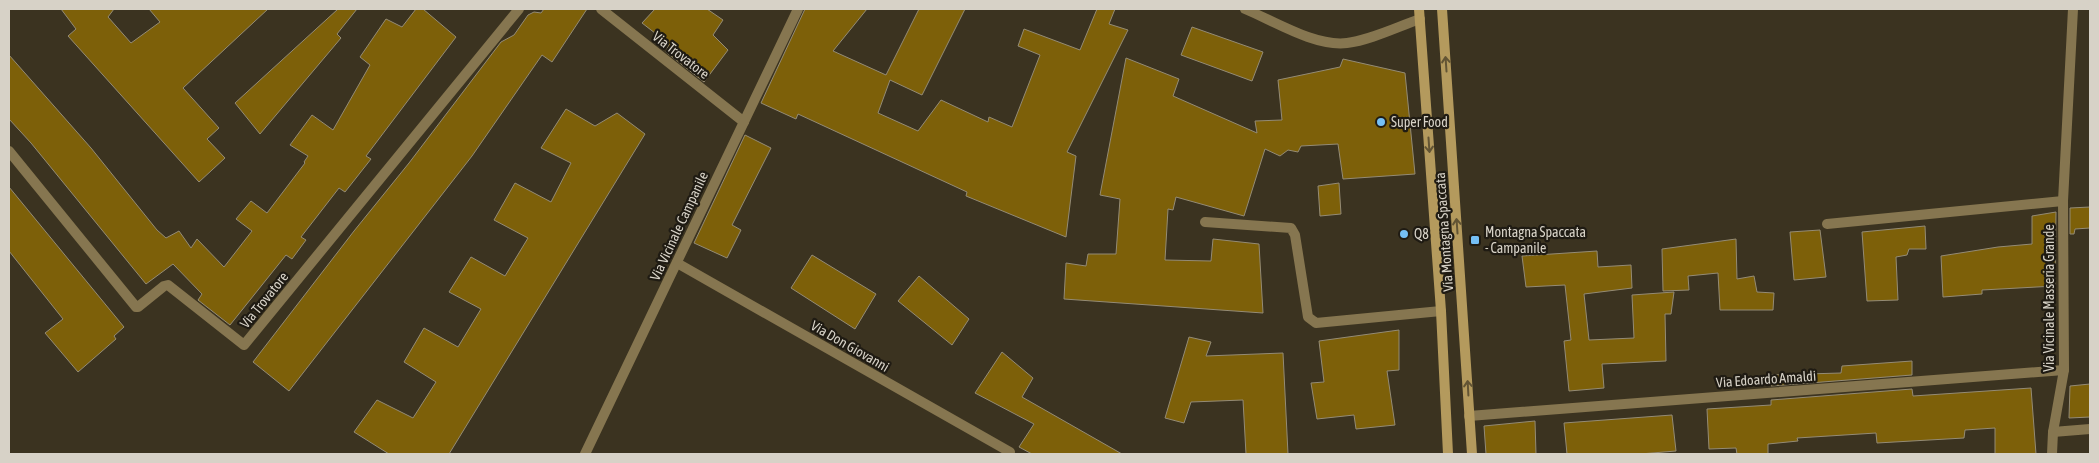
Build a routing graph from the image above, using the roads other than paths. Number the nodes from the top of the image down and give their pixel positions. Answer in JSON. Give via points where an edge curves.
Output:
{"nodes":[{"id":1,"x":519,"y":9,"type":"edge"},
{"id":2,"x":601,"y":9,"type":"edge"},
{"id":3,"x":798,"y":9,"type":"edge"},
{"id":4,"x":1245,"y":9,"type":"edge"},
{"id":5,"x":1442,"y":9,"type":"edge"},
{"id":6,"x":2073,"y":9,"type":"edge"},
{"id":7,"x":1420,"y":14,"type":"edge"},
{"id":8,"x":744,"y":122,"type":"junction"},
{"id":9,"x":9,"y":151,"type":"edge"},
{"id":10,"x":2063,"y":202,"type":"junction"},
{"id":11,"x":1205,"y":222,"type":"dead end"},
{"id":12,"x":1827,"y":224,"type":"dead end"},
{"id":13,"x":677,"y":262,"type":"junction"},
{"id":14,"x":1441,"y":310,"type":"junction"},
{"id":15,"x":2064,"y":370,"type":"junction"},
{"id":16,"x":1469,"y":416,"type":"junction"},
{"id":17,"x":2090,"y":429,"type":"edge"},
{"id":18,"x":2054,"y":432,"type":"junction"},
{"id":19,"x":1010,"y":452,"type":"dead end"},
{"id":20,"x":585,"y":454,"type":"edge"},
{"id":21,"x":1448,"y":454,"type":"edge"},
{"id":22,"x":1472,"y":454,"type":"edge"},
{"id":23,"x":2052,"y":454,"type":"edge"}],
"edges":[{"from":1,"to":9,"type":"street","name":"Via Trovatore","via":[[245,345],[168,285],[136,307]]},
{"from":2,"to":8,"type":"street","name":"Via Trovatore"},
{"from":3,"to":8,"type":"street","name":"Via Vicinale Campanile"},
{"from":4,"to":7,"type":"street","via":[[1311,38],[1346,43]]},
{"from":16,"to":5,"type":"main road","name":"Via Montagna Spaccata","one_way":true},
{"from":6,"to":10,"type":"street","name":"Via Vicinale Masseria Grande"},
{"from":7,"to":14,"type":"main road","name":"Via Montagna Spaccata","one_way":true},
{"from":8,"to":13,"type":"street","name":"Via Vicinale Campanile"},
{"from":10,"to":12,"type":"street","name":"Via Vicinale Masseria Grande"},
{"from":10,"to":15,"type":"street","name":"Via Vicinale Masseria Grande"},
{"from":11,"to":14,"type":"street","name":"Via Montagna Spaccata","via":[[1291,228],[1295,235],[1308,317],[1316,322]]},
{"from":13,"to":19,"type":"street","name":"Via Don Giovanni"},
{"from":13,"to":20,"type":"street","name":"Via Vicinale Campanile"},
{"from":14,"to":21,"type":"main road","name":"Via Montagna Spaccata"},
{"from":15,"to":16,"type":"street","name":"Via Edoardo Amaldi"},
{"from":15,"to":18,"type":"street","name":"Via Vicinale Masseria Grande"},
{"from":16,"to":22,"type":"main road","name":"Via Montagna Spaccata"},
{"from":17,"to":18,"type":"street"},
{"from":18,"to":23,"type":"street","name":"Via Vicinale Masseria Grande"}]}
